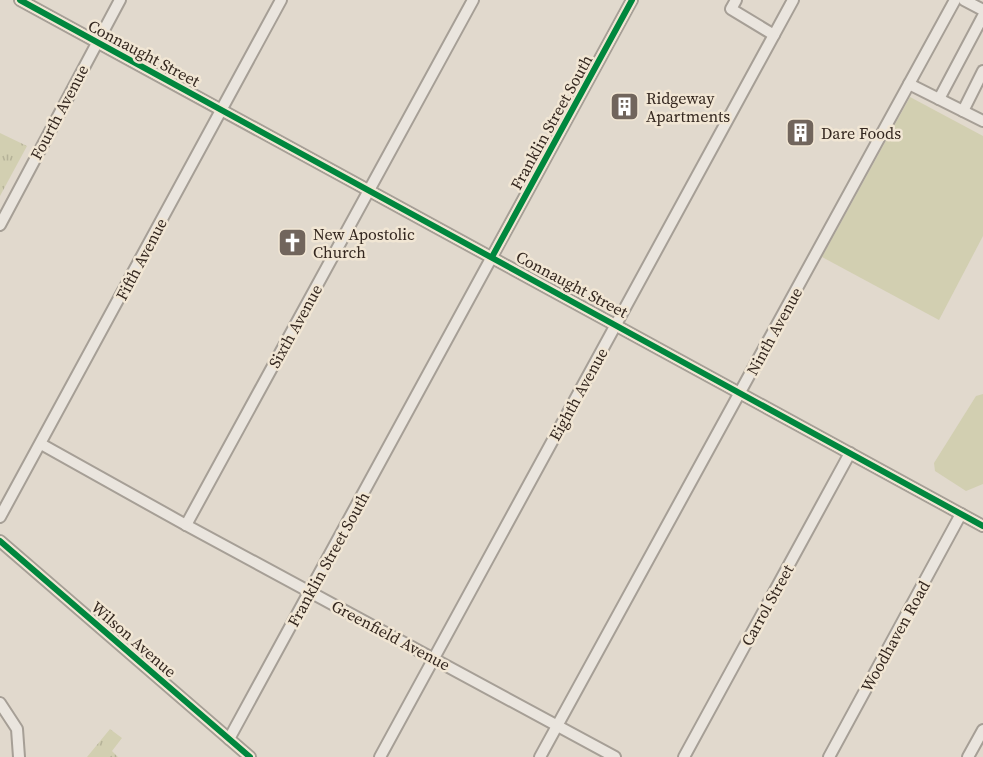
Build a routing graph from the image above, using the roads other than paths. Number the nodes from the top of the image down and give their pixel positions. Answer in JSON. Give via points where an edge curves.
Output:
{"nodes":[{"id":1,"x":20,"y":0,"type":"edge"},
{"id":2,"x":120,"y":0,"type":"edge"},
{"id":3,"x":281,"y":0,"type":"edge"},
{"id":4,"x":473,"y":0,"type":"edge"},
{"id":5,"x":632,"y":0,"type":"edge"},
{"id":6,"x":736,"y":0,"type":"edge"},
{"id":7,"x":793,"y":0,"type":"edge"},
{"id":8,"x":955,"y":0,"type":"edge"},
{"id":9,"x":964,"y":0,"type":"edge"},
{"id":10,"x":983,"y":10,"type":"edge"},
{"id":11,"x":983,"y":16,"type":"edge"},
{"id":12,"x":774,"y":35,"type":"junction"},
{"id":13,"x":96,"y":44,"type":"junction"},
{"id":14,"x":983,"y":71,"type":"edge"},
{"id":15,"x":909,"y":84,"type":"junction"},
{"id":16,"x":939,"y":99,"type":"junction"},
{"id":17,"x":221,"y":110,"type":"junction"},
{"id":18,"x":963,"y":111,"type":"junction"},
{"id":19,"x":983,"y":120,"type":"edge"},
{"id":20,"x":369,"y":189,"type":"junction"},
{"id":21,"x":0,"y":225,"type":"edge"},
{"id":22,"x":492,"y":257,"type":"junction"},
{"id":23,"x":616,"y":324,"type":"junction"},
{"id":24,"x":740,"y":392,"type":"junction"},
{"id":25,"x":41,"y":444,"type":"junction"},
{"id":26,"x":850,"y":453,"type":"junction"},
{"id":27,"x":961,"y":514,"type":"junction"},
{"id":28,"x":0,"y":517,"type":"edge"},
{"id":29,"x":186,"y":525,"type":"junction"},
{"id":30,"x":983,"y":526,"type":"edge"},
{"id":31,"x":0,"y":541,"type":"edge"},
{"id":32,"x":310,"y":591,"type":"junction"},
{"id":33,"x":434,"y":659,"type":"junction"},
{"id":34,"x":0,"y":703,"type":"edge"},
{"id":35,"x":557,"y":725,"type":"junction"},
{"id":36,"x":983,"y":729,"type":"edge"},
{"id":37,"x":229,"y":739,"type":"junction"},
{"id":38,"x":19,"y":757,"type":"edge"},
{"id":39,"x":250,"y":757,"type":"edge"},
{"id":40,"x":380,"y":757,"type":"edge"},
{"id":41,"x":540,"y":757,"type":"edge"},
{"id":42,"x":615,"y":757,"type":"edge"},
{"id":43,"x":684,"y":757,"type":"edge"},
{"id":44,"x":828,"y":757,"type":"edge"},
{"id":45,"x":968,"y":757,"type":"edge"}],
"edges":[{"from":1,"to":13,"type":"street","name":"Connaught Street"},
{"from":2,"to":13,"type":"street","name":"Fourth Avenue"},
{"from":3,"to":17,"type":"street","name":"Fifth Avenue"},
{"from":4,"to":20,"type":"street","name":"Sixth Avenue"},
{"from":5,"to":22,"type":"street","name":"Franklin Street South"},
{"from":6,"to":12,"type":"street","via":[[730,9]]},
{"from":7,"to":12,"type":"street","name":"Eighth Avenue"},
{"from":8,"to":15,"type":"street","name":"Ninth Avenue"},
{"from":9,"to":10,"type":"street"},
{"from":11,"to":16,"type":"street"},
{"from":12,"to":23,"type":"street","name":"Eighth Avenue"},
{"from":13,"to":17,"type":"street","name":"Connaught Street"},
{"from":13,"to":21,"type":"street","name":"Fourth Avenue"},
{"from":14,"to":18,"type":"street"},
{"from":15,"to":16,"type":"street"},
{"from":15,"to":24,"type":"street","name":"Ninth Avenue"},
{"from":16,"to":18,"type":"street"},
{"from":17,"to":20,"type":"street","name":"Connaught Street"},
{"from":17,"to":25,"type":"street","name":"Fifth Avenue"},
{"from":18,"to":19,"type":"street"},
{"from":20,"to":22,"type":"street","name":"Connaught Street"},
{"from":20,"to":29,"type":"street","name":"Sixth Avenue"},
{"from":22,"to":23,"type":"street","name":"Connaught Street"},
{"from":22,"to":32,"type":"street","name":"Franklin Street South"},
{"from":23,"to":24,"type":"street","name":"Connaught Street"},
{"from":23,"to":33,"type":"street","name":"Eighth Avenue"},
{"from":24,"to":26,"type":"street","name":"Connaught Street"},
{"from":24,"to":35,"type":"street","name":"Ninth Avenue"},
{"from":25,"to":28,"type":"street","name":"Fifth Avenue"},
{"from":25,"to":29,"type":"street","name":"Greenfield Avenue"},
{"from":26,"to":27,"type":"street","name":"Connaught Street"},
{"from":26,"to":43,"type":"street","name":"Carrol Street"},
{"from":27,"to":30,"type":"street","name":"Connaught Street"},
{"from":27,"to":44,"type":"street","name":"Woodhaven Road"},
{"from":29,"to":32,"type":"street","name":"Greenfield Avenue"},
{"from":31,"to":37,"type":"street","name":"Wilson Avenue"},
{"from":32,"to":33,"type":"street","name":"Greenfield Avenue"},
{"from":32,"to":37,"type":"street","name":"Franklin Street South"},
{"from":33,"to":35,"type":"street","name":"Greenfield Avenue"},
{"from":33,"to":40,"type":"street","name":"Eighth Avenue"},
{"from":34,"to":38,"type":"street","via":[[16,729]]},
{"from":35,"to":41,"type":"street","name":"Ninth Avenue"},
{"from":35,"to":42,"type":"street","name":"Greenfield Avenue"},
{"from":36,"to":45,"type":"street"},
{"from":37,"to":39,"type":"street","name":"Wilson Avenue"}]}
